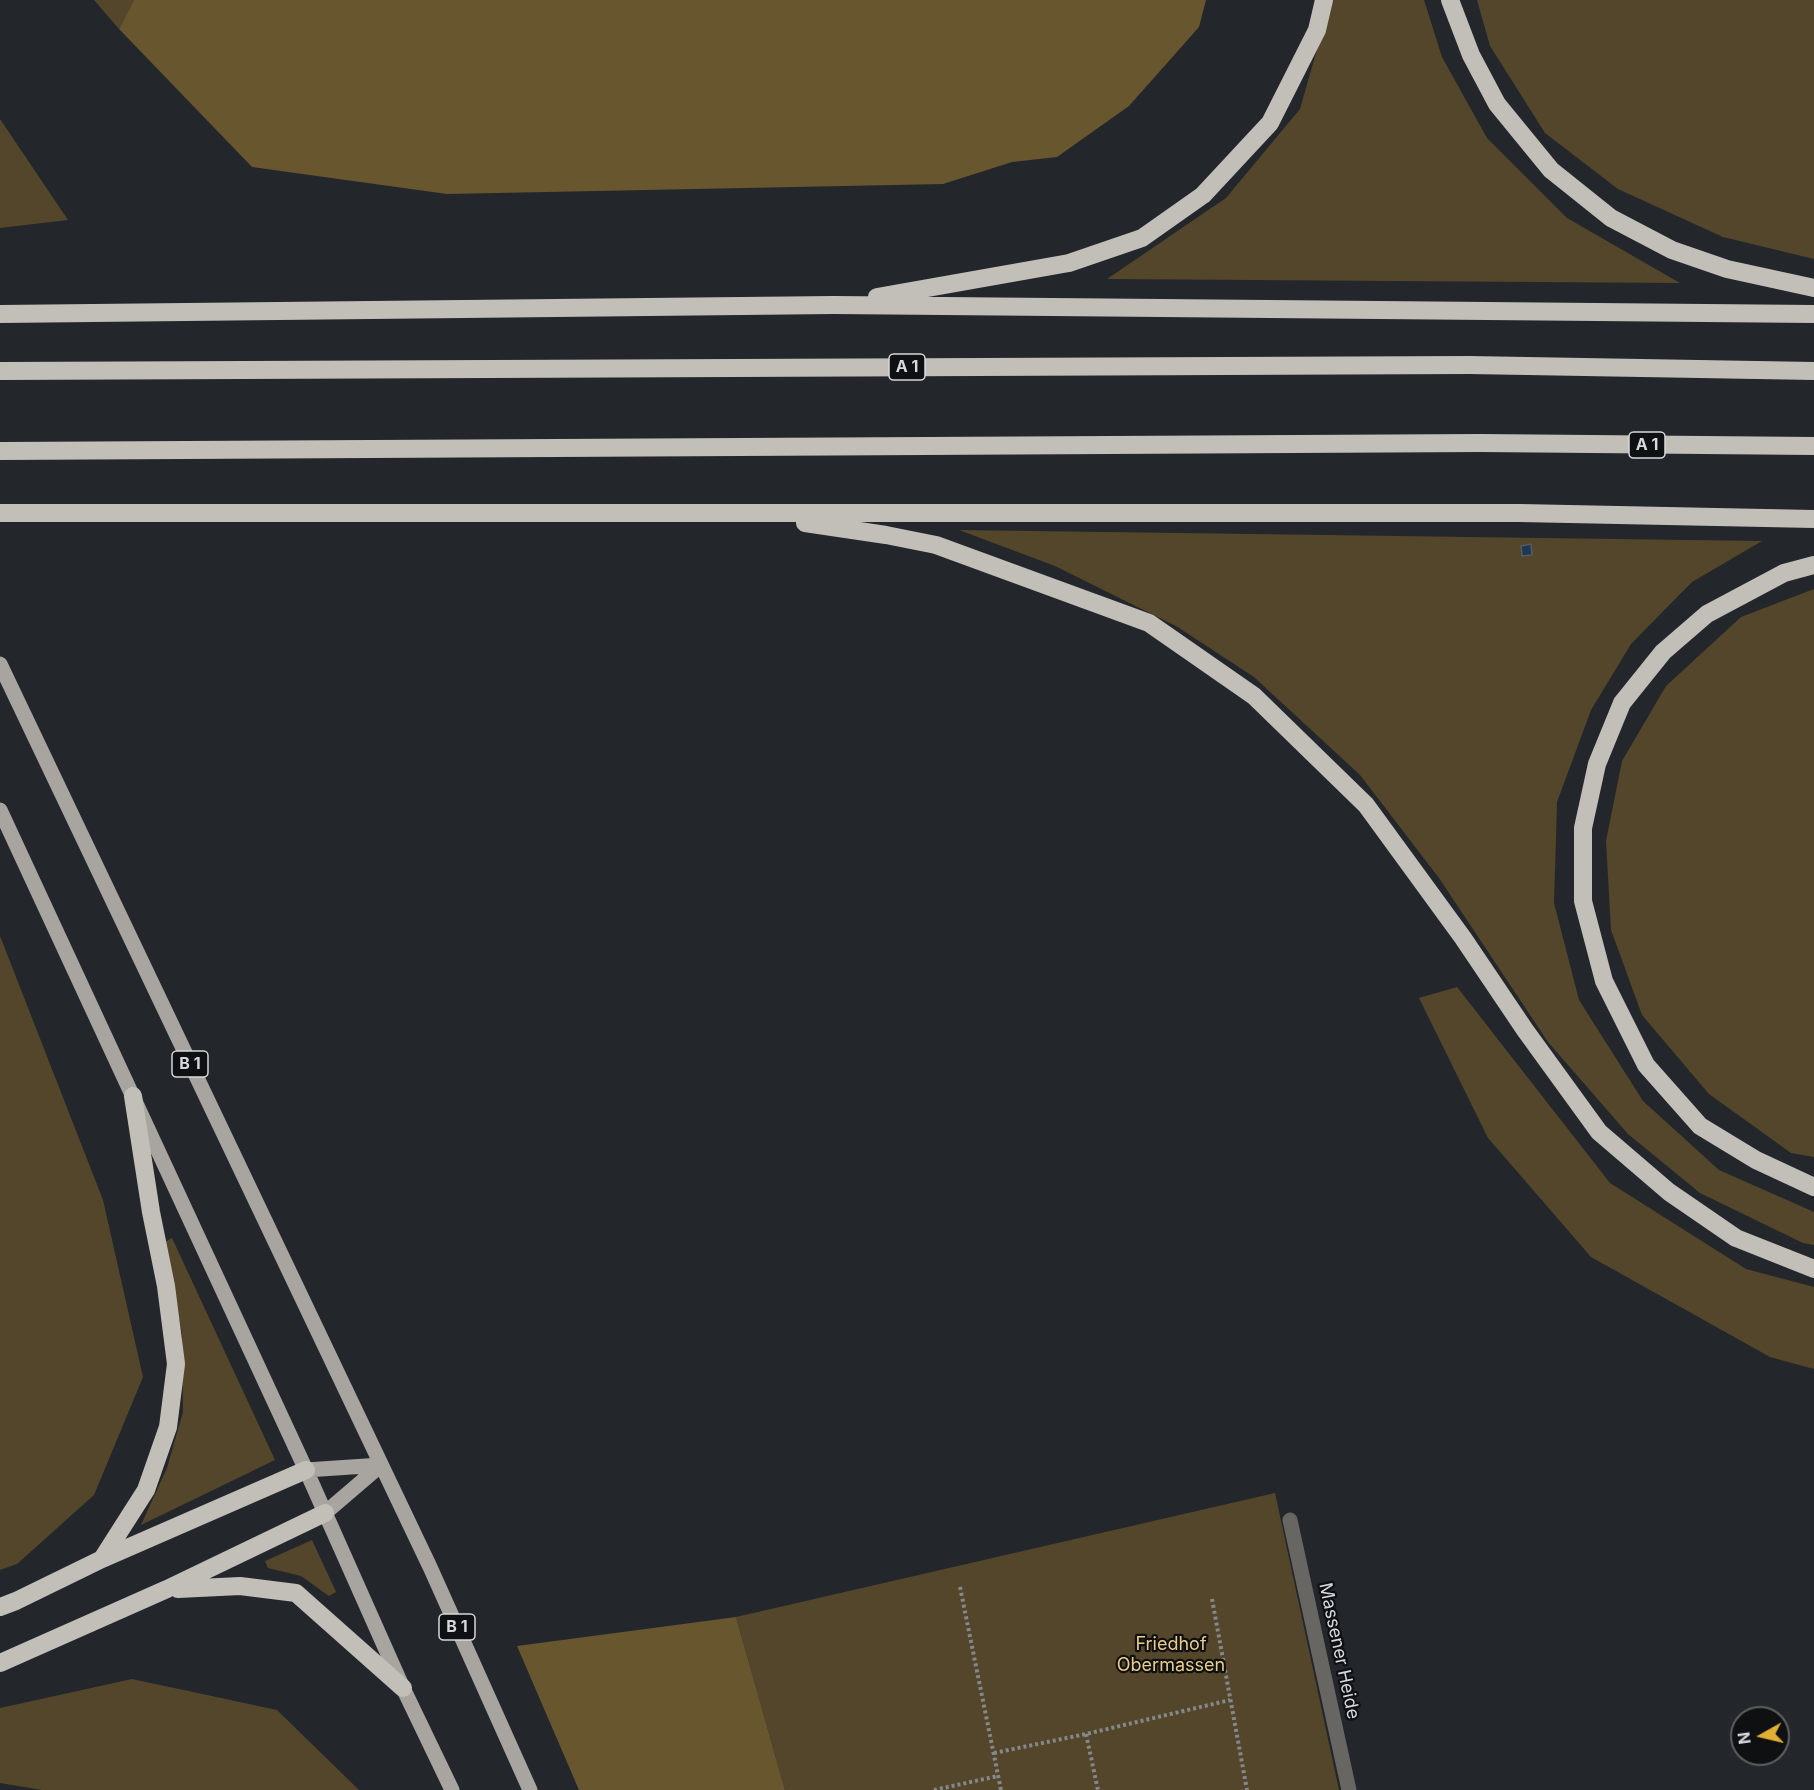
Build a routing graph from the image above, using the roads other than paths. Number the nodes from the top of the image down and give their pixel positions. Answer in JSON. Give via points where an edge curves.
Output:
{"nodes":[{"id":1,"x":1324,"y":0,"type":"edge"},
{"id":2,"x":1450,"y":0,"type":"edge"},
{"id":3,"x":1814,"y":288,"type":"edge"},
{"id":4,"x":834,"y":305,"type":"junction"},
{"id":5,"x":0,"y":314,"type":"edge"},
{"id":6,"x":1814,"y":314,"type":"edge"},
{"id":7,"x":0,"y":371,"type":"edge"},
{"id":8,"x":1814,"y":371,"type":"edge"},
{"id":9,"x":1814,"y":446,"type":"edge"},
{"id":10,"x":0,"y":451,"type":"edge"},
{"id":11,"x":0,"y":513,"type":"edge"},
{"id":12,"x":744,"y":514,"type":"junction"},
{"id":13,"x":1814,"y":519,"type":"edge"},
{"id":14,"x":1814,"y":565,"type":"edge"},
{"id":15,"x":0,"y":664,"type":"edge"},
{"id":16,"x":0,"y":810,"type":"edge"},
{"id":17,"x":133,"y":1096,"type":"junction"},
{"id":18,"x":1814,"y":1187,"type":"edge"},
{"id":19,"x":1814,"y":1269,"type":"edge"},
{"id":20,"x":381,"y":1465,"type":"junction"},
{"id":21,"x":306,"y":1470,"type":"junction"},
{"id":22,"x":325,"y":1514,"type":"junction"},
{"id":23,"x":1290,"y":1520,"type":"dead end"},
{"id":24,"x":102,"y":1559,"type":"junction"},
{"id":25,"x":167,"y":1589,"type":"junction"},
{"id":26,"x":0,"y":1607,"type":"edge"},
{"id":27,"x":0,"y":1663,"type":"edge"},
{"id":28,"x":403,"y":1688,"type":"junction"},
{"id":29,"x":452,"y":1790,"type":"edge"},
{"id":30,"x":530,"y":1790,"type":"edge"},
{"id":31,"x":1349,"y":1790,"type":"edge"}],
"edges":[{"from":1,"to":4,"type":"highway","via":[[1317,30],[1270,123],[1203,195],[1142,238],[1069,263]]},
{"from":2,"to":3,"type":"highway","via":[[1471,55],[1497,104],[1551,170],[1611,218],[1672,250],[1726,269]]},
{"from":4,"to":5,"type":"highway"},
{"from":4,"to":6,"type":"highway"},
{"from":7,"to":8,"type":"highway","number":"A 1","via":[[1468,365]]},
{"from":9,"to":10,"type":"highway","number":"A 1","via":[[1456,443]]},
{"from":11,"to":12,"type":"highway"},
{"from":12,"to":13,"type":"highway","via":[[1520,513]]},
{"from":12,"to":19,"type":"highway","via":[[936,545],[1149,623],[1254,696],[1366,805],[1599,1132],[1669,1192],[1736,1238]]},
{"from":14,"to":18,"type":"highway","via":[[1784,573],[1707,614],[1663,652],[1623,703],[1597,764],[1583,828],[1582,901],[1604,981],[1646,1065],[1700,1126],[1756,1160]]},
{"from":15,"to":20,"type":"main road","number":"B 1"},
{"from":16,"to":17,"type":"main road"},
{"from":17,"to":21,"type":"main road"},
{"from":17,"to":24,"type":"highway","via":[[176,1364],[168,1428],[146,1490]]},
{"from":20,"to":21,"type":"main road"},
{"from":20,"to":22,"type":"main road"},
{"from":20,"to":30,"type":"main road","number":"B 1"},
{"from":21,"to":22,"type":"main road"},
{"from":21,"to":24,"type":"highway"},
{"from":22,"to":25,"type":"highway"},
{"from":22,"to":28,"type":"main road"},
{"from":23,"to":31,"type":"lane","name":"Massener Heide"},
{"from":24,"to":26,"type":"highway"},
{"from":25,"to":27,"type":"highway"},
{"from":25,"to":28,"type":"highway","via":[[240,1586],[296,1593]]},
{"from":28,"to":29,"type":"main road"}]}
